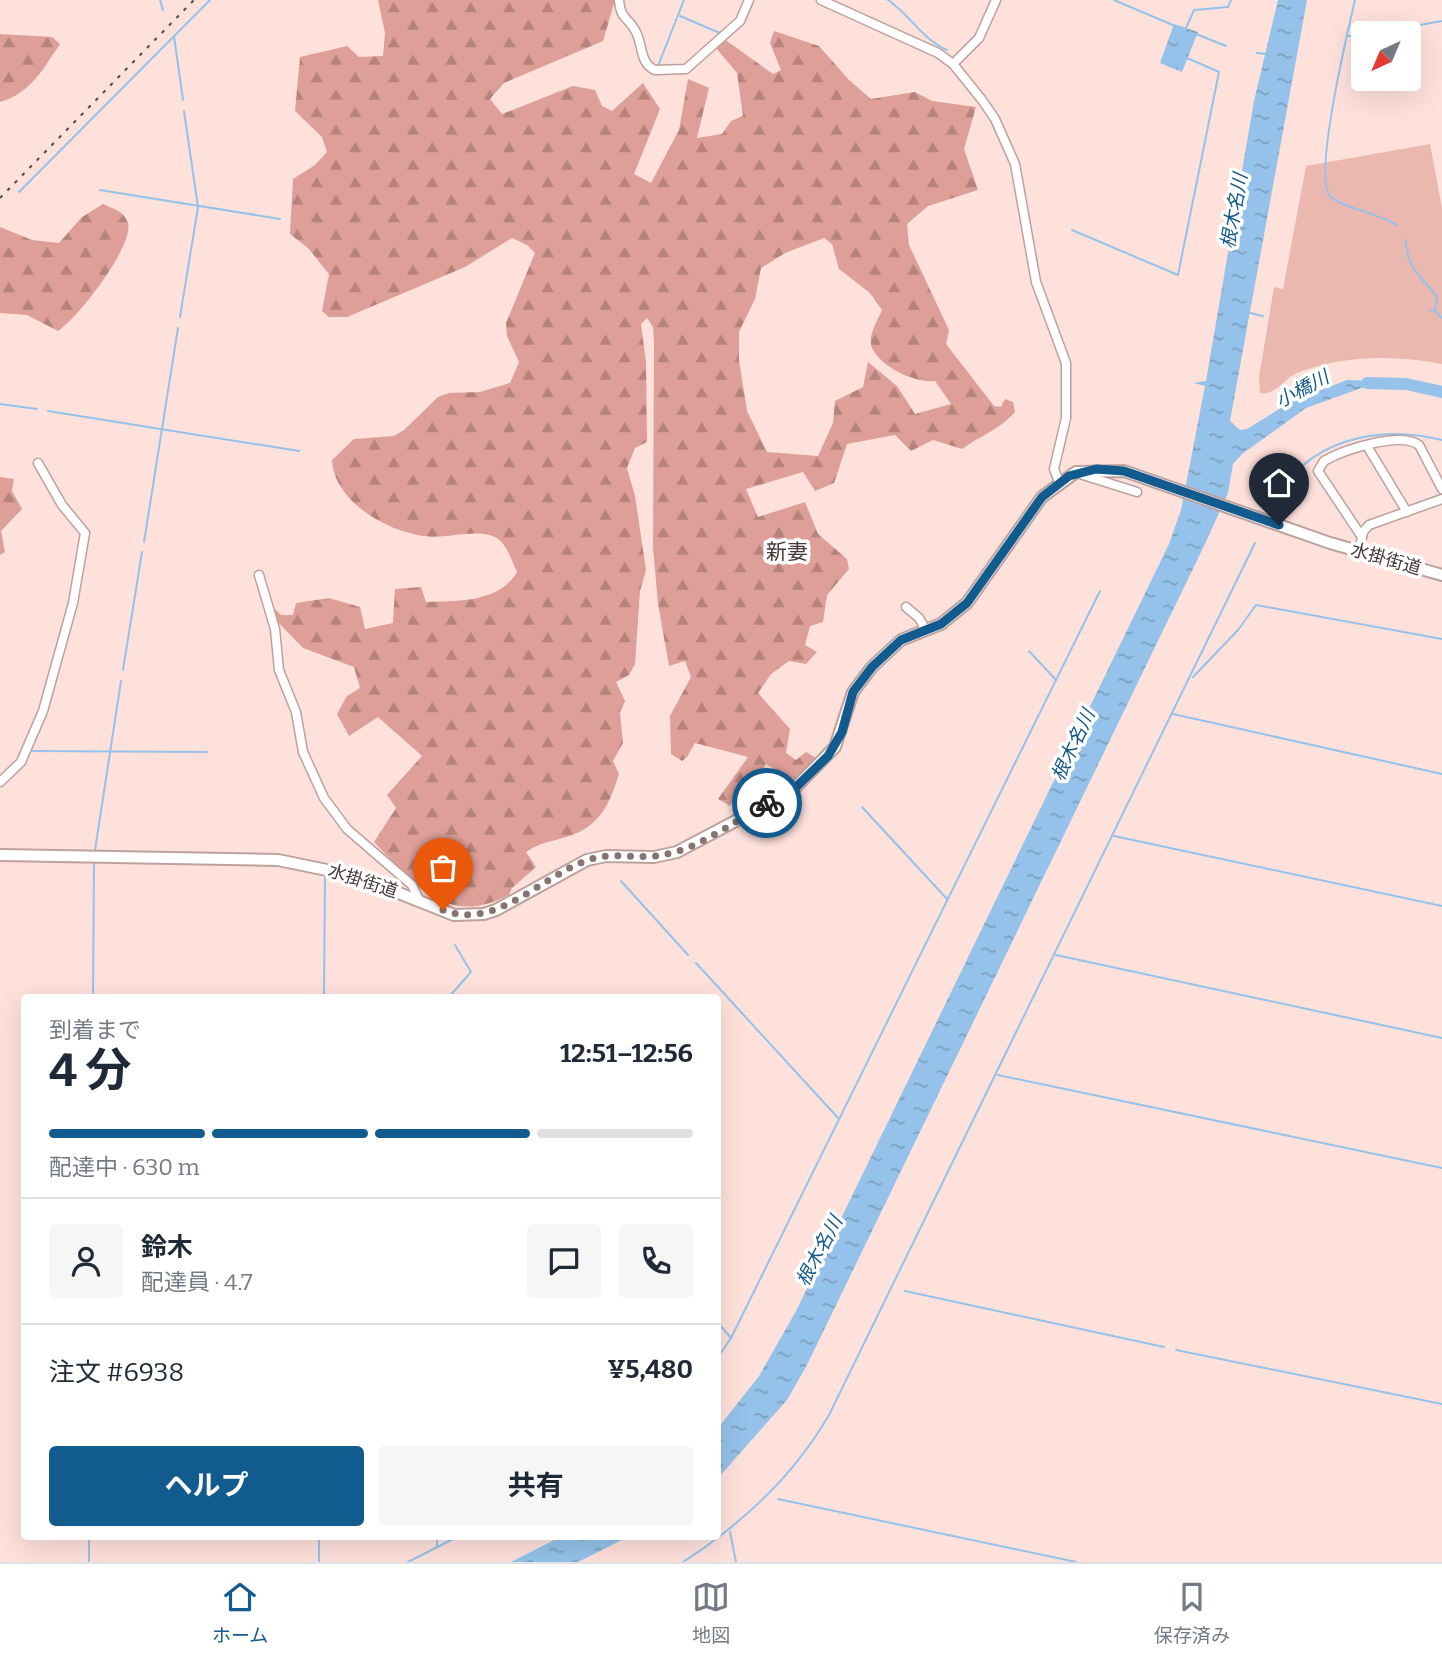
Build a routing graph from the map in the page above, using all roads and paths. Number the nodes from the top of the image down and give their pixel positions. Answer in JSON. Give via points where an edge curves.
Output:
{"nodes":[{"id":1,"x":619,"y":0,"type":"edge"},
{"id":2,"x":749,"y":0,"type":"edge"},
{"id":3,"x":821,"y":0,"type":"edge"},
{"id":4,"x":996,"y":0,"type":"edge"},
{"id":5,"x":953,"y":64,"type":"junction"},
{"id":6,"x":1367,"y":446,"type":"junction"},
{"id":7,"x":38,"y":463,"type":"dead end"},
{"id":8,"x":1076,"y":472,"type":"junction"},
{"id":9,"x":1059,"y":482,"type":"junction"},
{"id":10,"x":1442,"y":489,"type":"edge"},
{"id":11,"x":1137,"y":492,"type":"dead end"},
{"id":12,"x":1442,"y":499,"type":"edge"},
{"id":13,"x":1407,"y":512,"type":"junction"},
{"id":14,"x":1362,"y":537,"type":"junction"},
{"id":15,"x":1359,"y":551,"type":"junction"},
{"id":16,"x":259,"y":575,"type":"dead end"},
{"id":17,"x":1442,"y":575,"type":"edge"},
{"id":18,"x":906,"y":607,"type":"dead end"},
{"id":19,"x":926,"y":630,"type":"junction"},
{"id":20,"x":0,"y":782,"type":"edge"},
{"id":21,"x":0,"y":855,"type":"edge"},
{"id":22,"x":420,"y":902,"type":"junction"}],
"edges":[{"from":1,"to":2,"type":"street","via":[[621,16],[635,29],[645,61],[655,70],[686,69],[740,22]]},
{"from":3,"to":5,"type":"street"},
{"from":4,"to":5,"type":"street","via":[[979,38]]},
{"from":5,"to":9,"type":"street","via":[[982,100],[1009,147],[1022,191],[1036,282],[1064,357],[1066,418],[1054,469]]},
{"from":6,"to":10,"type":"street","via":[[1417,442]]},
{"from":6,"to":13,"type":"street"},
{"from":6,"to":14,"type":"street","via":[[1334,455],[1318,468]]},
{"from":7,"to":20,"type":"street","via":[[85,533],[73,603],[43,711],[21,762]]},
{"from":8,"to":9,"type":"main road","name":"水掛街道"},
{"from":8,"to":11,"type":"street"},
{"from":8,"to":15,"type":"main road","name":"水掛街道","via":[[1124,471]]},
{"from":9,"to":19,"type":"main road","name":"水掛街道","via":[[1042,497],[967,603]]},
{"from":12,"to":13,"type":"street"},
{"from":13,"to":14,"type":"street","via":[[1369,525]]},
{"from":14,"to":15,"type":"street"},
{"from":15,"to":17,"type":"main road","name":"水掛街道"},
{"from":16,"to":22,"type":"street","via":[[275,629],[279,670],[296,712],[303,752],[324,798],[347,829],[412,885]]},
{"from":18,"to":19,"type":"street"},
{"from":19,"to":22,"type":"main road","name":"水掛街道","via":[[901,640],[872,667],[853,692],[835,747],[792,791],[665,855],[587,860],[484,914],[454,915]]},
{"from":21,"to":22,"type":"main road","name":"水掛街道","via":[[278,860],[356,876]]}]}
